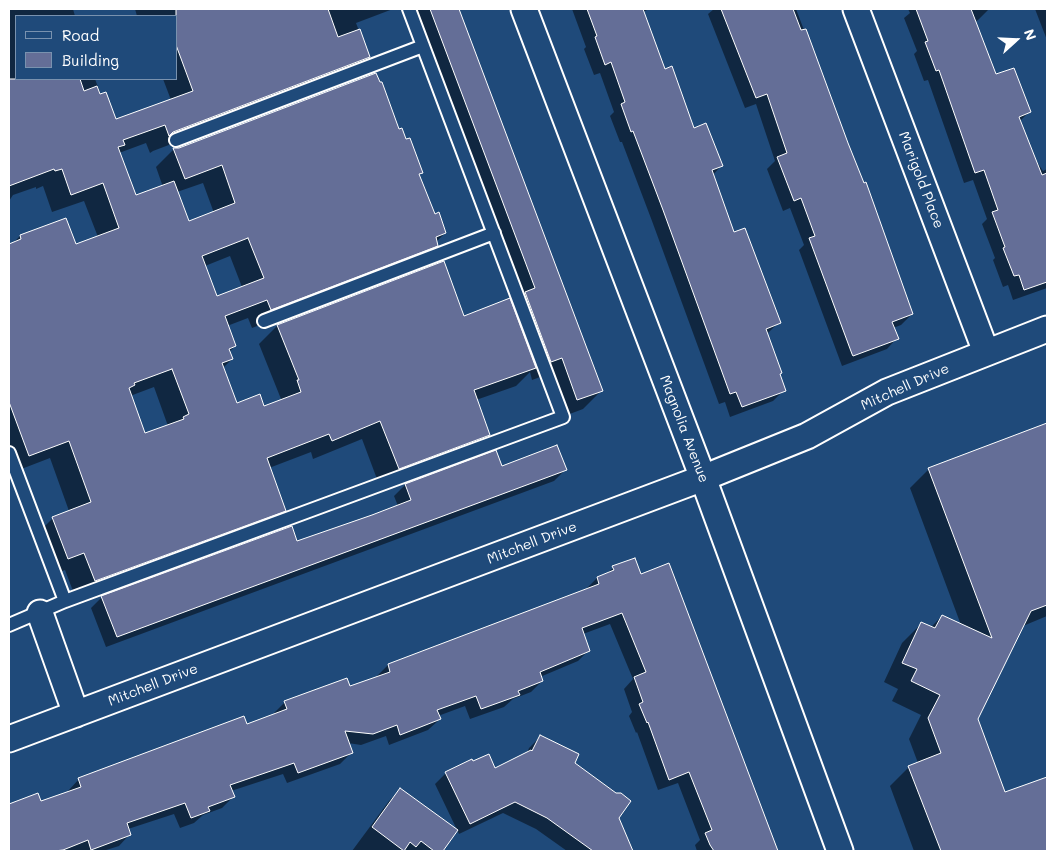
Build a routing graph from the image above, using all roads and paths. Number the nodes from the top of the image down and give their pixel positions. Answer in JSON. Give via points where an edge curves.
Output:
{"nodes":[{"id":1,"x":409,"y":9,"type":"edge"},
{"id":2,"x":524,"y":9,"type":"edge"},
{"id":3,"x":856,"y":9,"type":"edge"},
{"id":4,"x":423,"y":46,"type":"junction"},
{"id":5,"x":176,"y":140,"type":"dead end"},
{"id":6,"x":494,"y":233,"type":"junction"},
{"id":7,"x":264,"y":321,"type":"dead end"},
{"id":8,"x":1047,"y":329,"type":"edge"},
{"id":9,"x":986,"y":352,"type":"junction"},
{"id":10,"x":9,"y":453,"type":"edge"},
{"id":11,"x":702,"y":478,"type":"junction"},
{"id":12,"x":65,"y":601,"type":"junction"},
{"id":13,"x":40,"y":613,"type":"junction"},
{"id":14,"x":9,"y":625,"type":"edge"},
{"id":15,"x":76,"y":714,"type":"junction"},
{"id":16,"x":9,"y":740,"type":"edge"},
{"id":17,"x":840,"y":851,"type":"edge"}],
"edges":[{"from":1,"to":4,"type":"lane"},
{"from":2,"to":11,"type":"street","name":"Magnolia Avenue"},
{"from":3,"to":9,"type":"street","name":"Marigold Place"},
{"from":4,"to":5,"type":"lane"},
{"from":4,"to":6,"type":"lane"},
{"from":6,"to":7,"type":"lane"},
{"from":6,"to":12,"type":"lane","via":[[563,417]]},
{"from":8,"to":9,"type":"street","name":"Mitchell Drive"},
{"from":9,"to":11,"type":"street","name":"Mitchell Drive","via":[[888,392],[807,436]]},
{"from":10,"to":12,"type":"lane"},
{"from":11,"to":15,"type":"street","name":"Mitchell Drive"},
{"from":11,"to":17,"type":"street","name":"Magnolia Avenue"},
{"from":12,"to":13,"type":"lane"},
{"from":13,"to":14,"type":"lane"},
{"from":13,"to":15,"type":"street"},
{"from":15,"to":16,"type":"street","name":"Mitchell Drive"}]}
